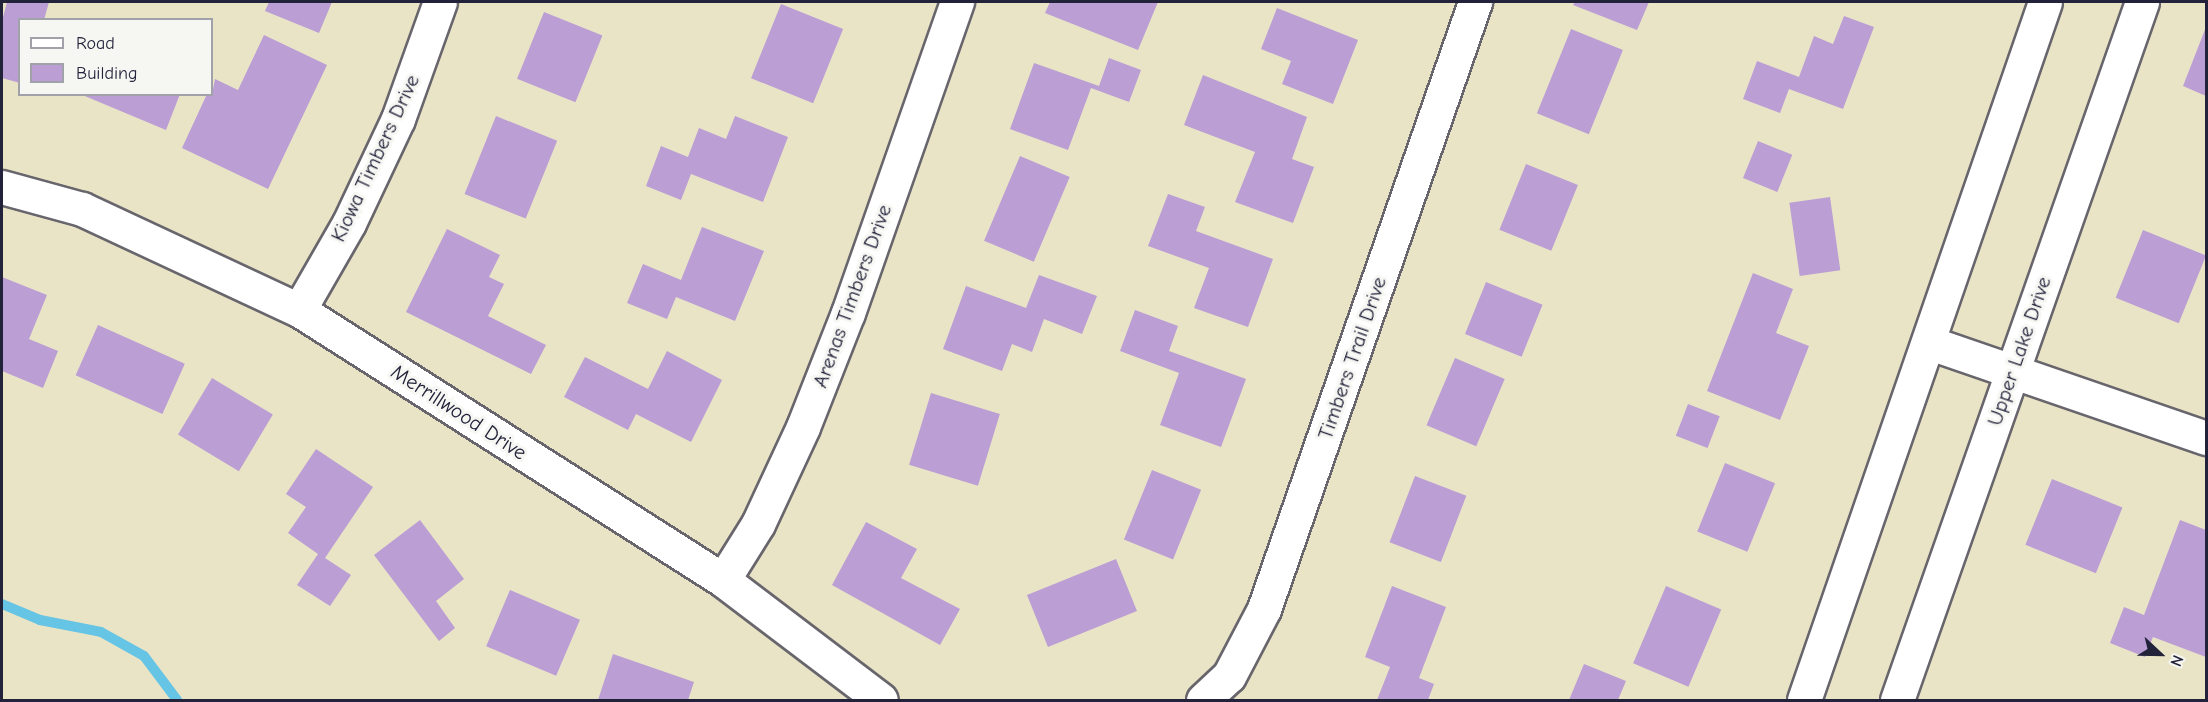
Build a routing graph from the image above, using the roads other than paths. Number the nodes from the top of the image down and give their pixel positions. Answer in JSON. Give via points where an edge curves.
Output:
{"nodes":[{"id":1,"x":440,"y":2,"type":"edge"},
{"id":2,"x":957,"y":2,"type":"edge"},
{"id":3,"x":1475,"y":2,"type":"edge"},
{"id":4,"x":2046,"y":2,"type":"edge"},
{"id":5,"x":2142,"y":2,"type":"edge"},
{"id":6,"x":2,"y":187,"type":"edge"},
{"id":7,"x":299,"y":310,"type":"junction"},
{"id":8,"x":1930,"y":343,"type":"junction"},
{"id":9,"x":2012,"y":371,"type":"junction"},
{"id":10,"x":2206,"y":438,"type":"edge"},
{"id":11,"x":723,"y":580,"type":"junction"},
{"id":12,"x":881,"y":700,"type":"edge"},
{"id":13,"x":1203,"y":700,"type":"edge"},
{"id":14,"x":1804,"y":700,"type":"edge"},
{"id":15,"x":1897,"y":700,"type":"edge"}],
"edges":[{"from":1,"to":7,"type":"street","name":"Kiowa Timbers Drive","via":[[398,119],[349,223]]},
{"from":2,"to":11,"type":"street","name":"Arenas Timbers Drive","via":[[848,313],[803,427],[758,524]]},
{"from":3,"to":13,"type":"street","name":"Timbers Trail Drive","via":[[1264,609],[1229,676]]},
{"from":4,"to":8,"type":"street"},
{"from":5,"to":9,"type":"street","name":"Upper Lake Drive"},
{"from":6,"to":7,"type":"street","name":"Merrillwood Drive","via":[[82,208]]},
{"from":7,"to":11,"type":"street","name":"Merrillwood Drive"},
{"from":8,"to":9,"type":"street"},
{"from":8,"to":14,"type":"street"},
{"from":9,"to":10,"type":"street"},
{"from":9,"to":15,"type":"street","name":"Upper Lake Drive"},
{"from":11,"to":12,"type":"street","name":"Merrillwood Drive"}]}
